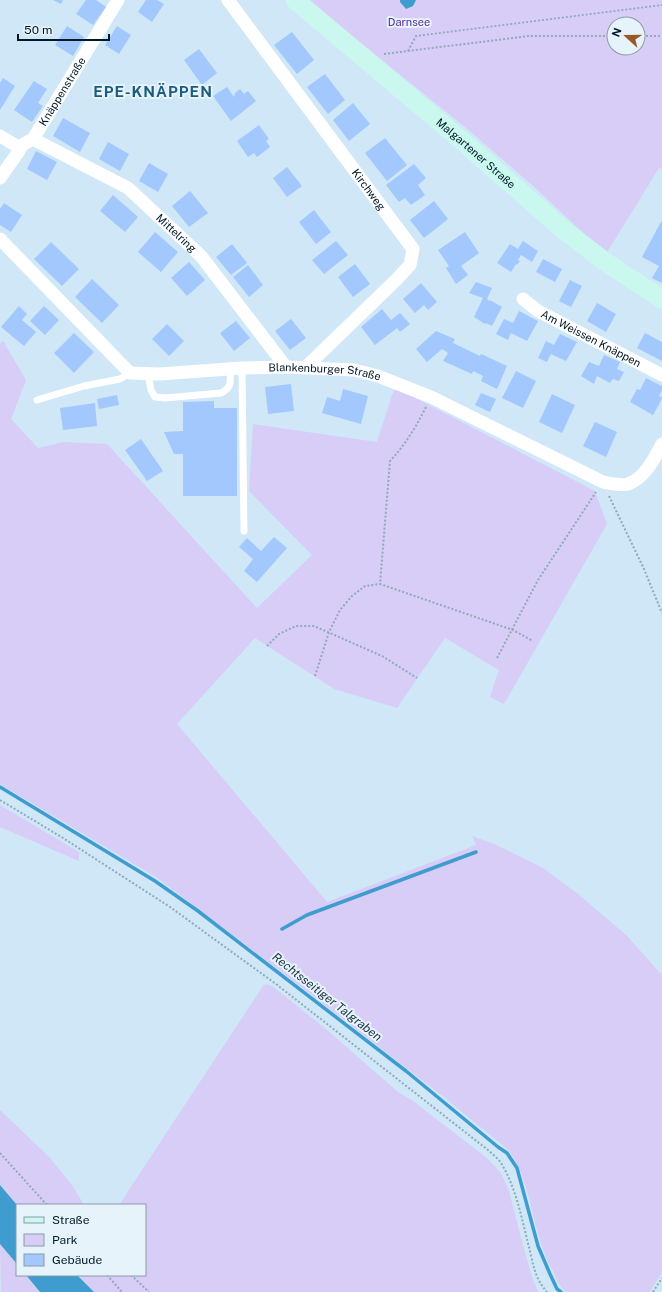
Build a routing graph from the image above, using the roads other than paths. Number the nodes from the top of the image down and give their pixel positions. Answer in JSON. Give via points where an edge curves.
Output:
{"nodes":[{"id":1,"x":118,"y":0,"type":"edge"},
{"id":2,"x":228,"y":0,"type":"edge"},
{"id":3,"x":295,"y":0,"type":"edge"},
{"id":4,"x":0,"y":136,"type":"edge"},
{"id":5,"x":33,"y":138,"type":"junction"},
{"id":6,"x":20,"y":148,"type":"junction"},
{"id":7,"x":0,"y":178,"type":"edge"},
{"id":8,"x":0,"y":239,"type":"edge"},
{"id":9,"x":523,"y":299,"type":"dead end"},
{"id":10,"x":662,"y":299,"type":"edge"},
{"id":11,"x":286,"y":367,"type":"junction"},
{"id":12,"x":306,"y":367,"type":"junction"},
{"id":13,"x":236,"y":368,"type":"junction"},
{"id":14,"x":130,"y":373,"type":"junction"},
{"id":15,"x":148,"y":374,"type":"junction"},
{"id":16,"x":662,"y":375,"type":"edge"},
{"id":17,"x":37,"y":400,"type":"dead end"},
{"id":18,"x":662,"y":444,"type":"edge"},
{"id":19,"x":244,"y":531,"type":"dead end"}],
"edges":[{"from":1,"to":5,"type":"street","name":"Knäppenstraße"},
{"from":2,"to":12,"type":"street","name":"Kirchweg","via":[[412,249],[410,265]]},
{"from":3,"to":10,"type":"street","name":"Malgartener Straße","via":[[560,227],[604,261]]},
{"from":4,"to":6,"type":"street"},
{"from":5,"to":6,"type":"street","name":"Knäppenstraße"},
{"from":5,"to":11,"type":"street","name":"Mittelring","via":[[128,188],[201,256]]},
{"from":6,"to":7,"type":"street","name":"Knäppenstraße"},
{"from":8,"to":14,"type":"street"},
{"from":9,"to":16,"type":"street","name":"Am Weissen Knäppen","via":[[538,312]]},
{"from":11,"to":12,"type":"street","name":"Blankenburger Straße"},
{"from":11,"to":13,"type":"street","name":"Blankenburger Straße"},
{"from":12,"to":18,"type":"street","name":"Blankenburger Straße","via":[[354,370],[378,376],[431,397],[603,482],[627,484],[642,475],[656,457]]},
{"from":13,"to":15,"type":"street","name":"Blankenburger Straße"},
{"from":13,"to":15,"type":"lane","via":[[228,389],[221,393],[165,398],[155,397]]},
{"from":13,"to":19,"type":"lane"},
{"from":14,"to":15,"type":"street","name":"Blankenburger Straße"},
{"from":14,"to":17,"type":"lane","via":[[120,380],[84,386]]}]}
